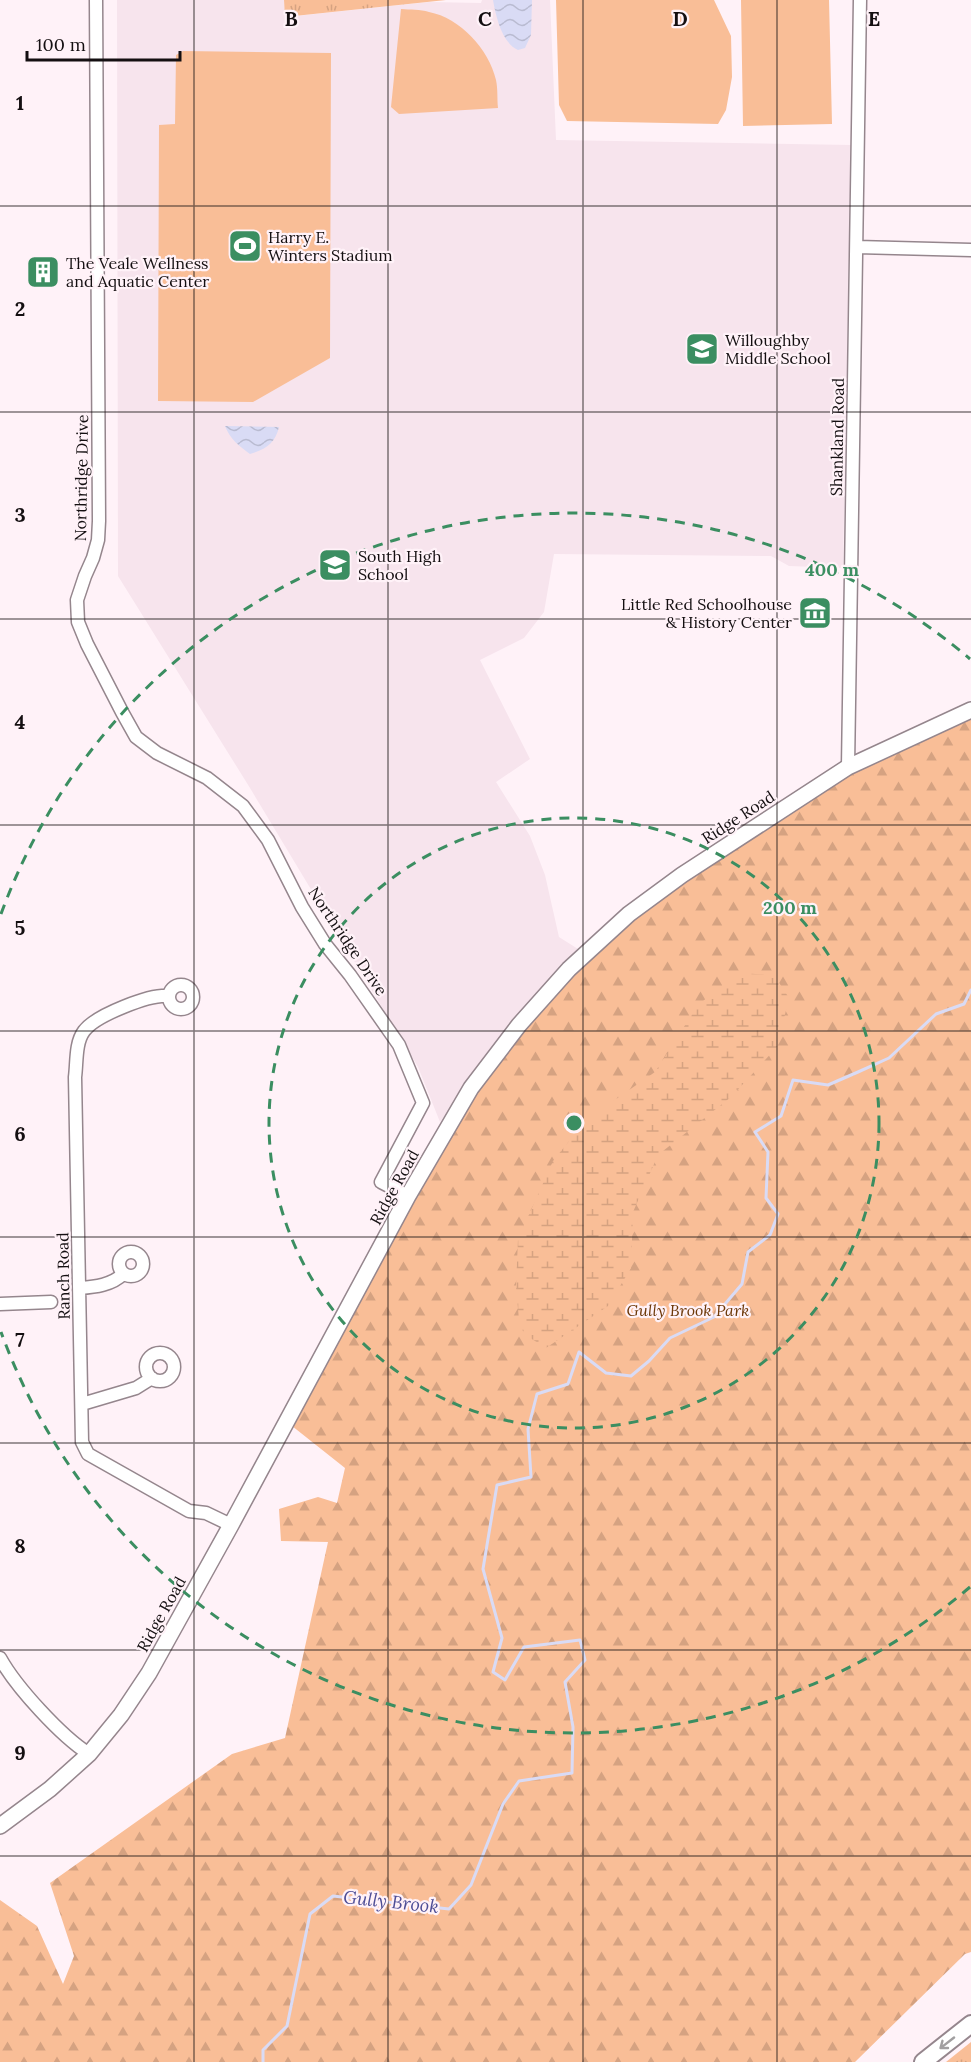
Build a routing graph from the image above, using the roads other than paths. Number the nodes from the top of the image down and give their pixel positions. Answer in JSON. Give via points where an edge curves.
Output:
{"nodes":[{"id":1,"x":96,"y":0,"type":"edge"},
{"id":2,"x":860,"y":0,"type":"edge"},
{"id":3,"x":857,"y":247,"type":"junction"},
{"id":4,"x":971,"y":250,"type":"edge"},
{"id":5,"x":971,"y":710,"type":"edge"},
{"id":6,"x":848,"y":767,"type":"junction"},
{"id":7,"x":169,"y":996,"type":"dead end"},
{"id":8,"x":408,"y":1196,"type":"junction"},
{"id":9,"x":123,"y":1274,"type":"dead end"},
{"id":10,"x":80,"y":1288,"type":"junction"},
{"id":11,"x":51,"y":1302,"type":"dead end"},
{"id":12,"x":0,"y":1304,"type":"edge"},
{"id":13,"x":152,"y":1378,"type":"dead end"},
{"id":14,"x":82,"y":1404,"type":"junction"},
{"id":15,"x":231,"y":1525,"type":"junction"},
{"id":16,"x":0,"y":1658,"type":"edge"},
{"id":17,"x":89,"y":1754,"type":"junction"},
{"id":18,"x":0,"y":1826,"type":"edge"},
{"id":19,"x":971,"y":2024,"type":"edge"},
{"id":20,"x":923,"y":2062,"type":"edge"}],
"edges":[{"from":1,"to":8,"type":"street","name":"Northridge Drive","via":[[99,521],[93,558],[77,600],[78,622],[136,737],[157,753],[207,778],[243,806],[268,840],[314,926],[399,1045],[423,1103],[381,1182]]},
{"from":2,"to":3,"type":"street","name":"Shankland Road"},
{"from":3,"to":4,"type":"street"},
{"from":3,"to":6,"type":"street","name":"Shankland Road"},
{"from":5,"to":6,"type":"main road","name":"Ridge Road"},
{"from":6,"to":8,"type":"main road","name":"Ridge Road","via":[[682,875],[629,914],[569,969],[471,1088]]},
{"from":7,"to":10,"type":"street","name":"Ranch Road","via":[[142,1000],[99,1019],[84,1031],[79,1044],[75,1077]]},
{"from":8,"to":15,"type":"main road","name":"Ridge Road"},
{"from":9,"to":10,"type":"street","via":[[105,1284]]},
{"from":10,"to":14,"type":"street","name":"Ranch Road"},
{"from":11,"to":12,"type":"street"},
{"from":13,"to":14,"type":"street","via":[[136,1388]]},
{"from":14,"to":15,"type":"street","name":"Ranch Road","via":[[82,1442],[88,1454],[189,1511],[206,1513]]},
{"from":15,"to":17,"type":"main road","name":"Ridge Road","via":[[149,1673]]},
{"from":16,"to":17,"type":"street","via":[[31,1699]]},
{"from":17,"to":18,"type":"main road","name":"Ridge Road"},
{"from":19,"to":20,"type":"highway","one_way":true}]}
